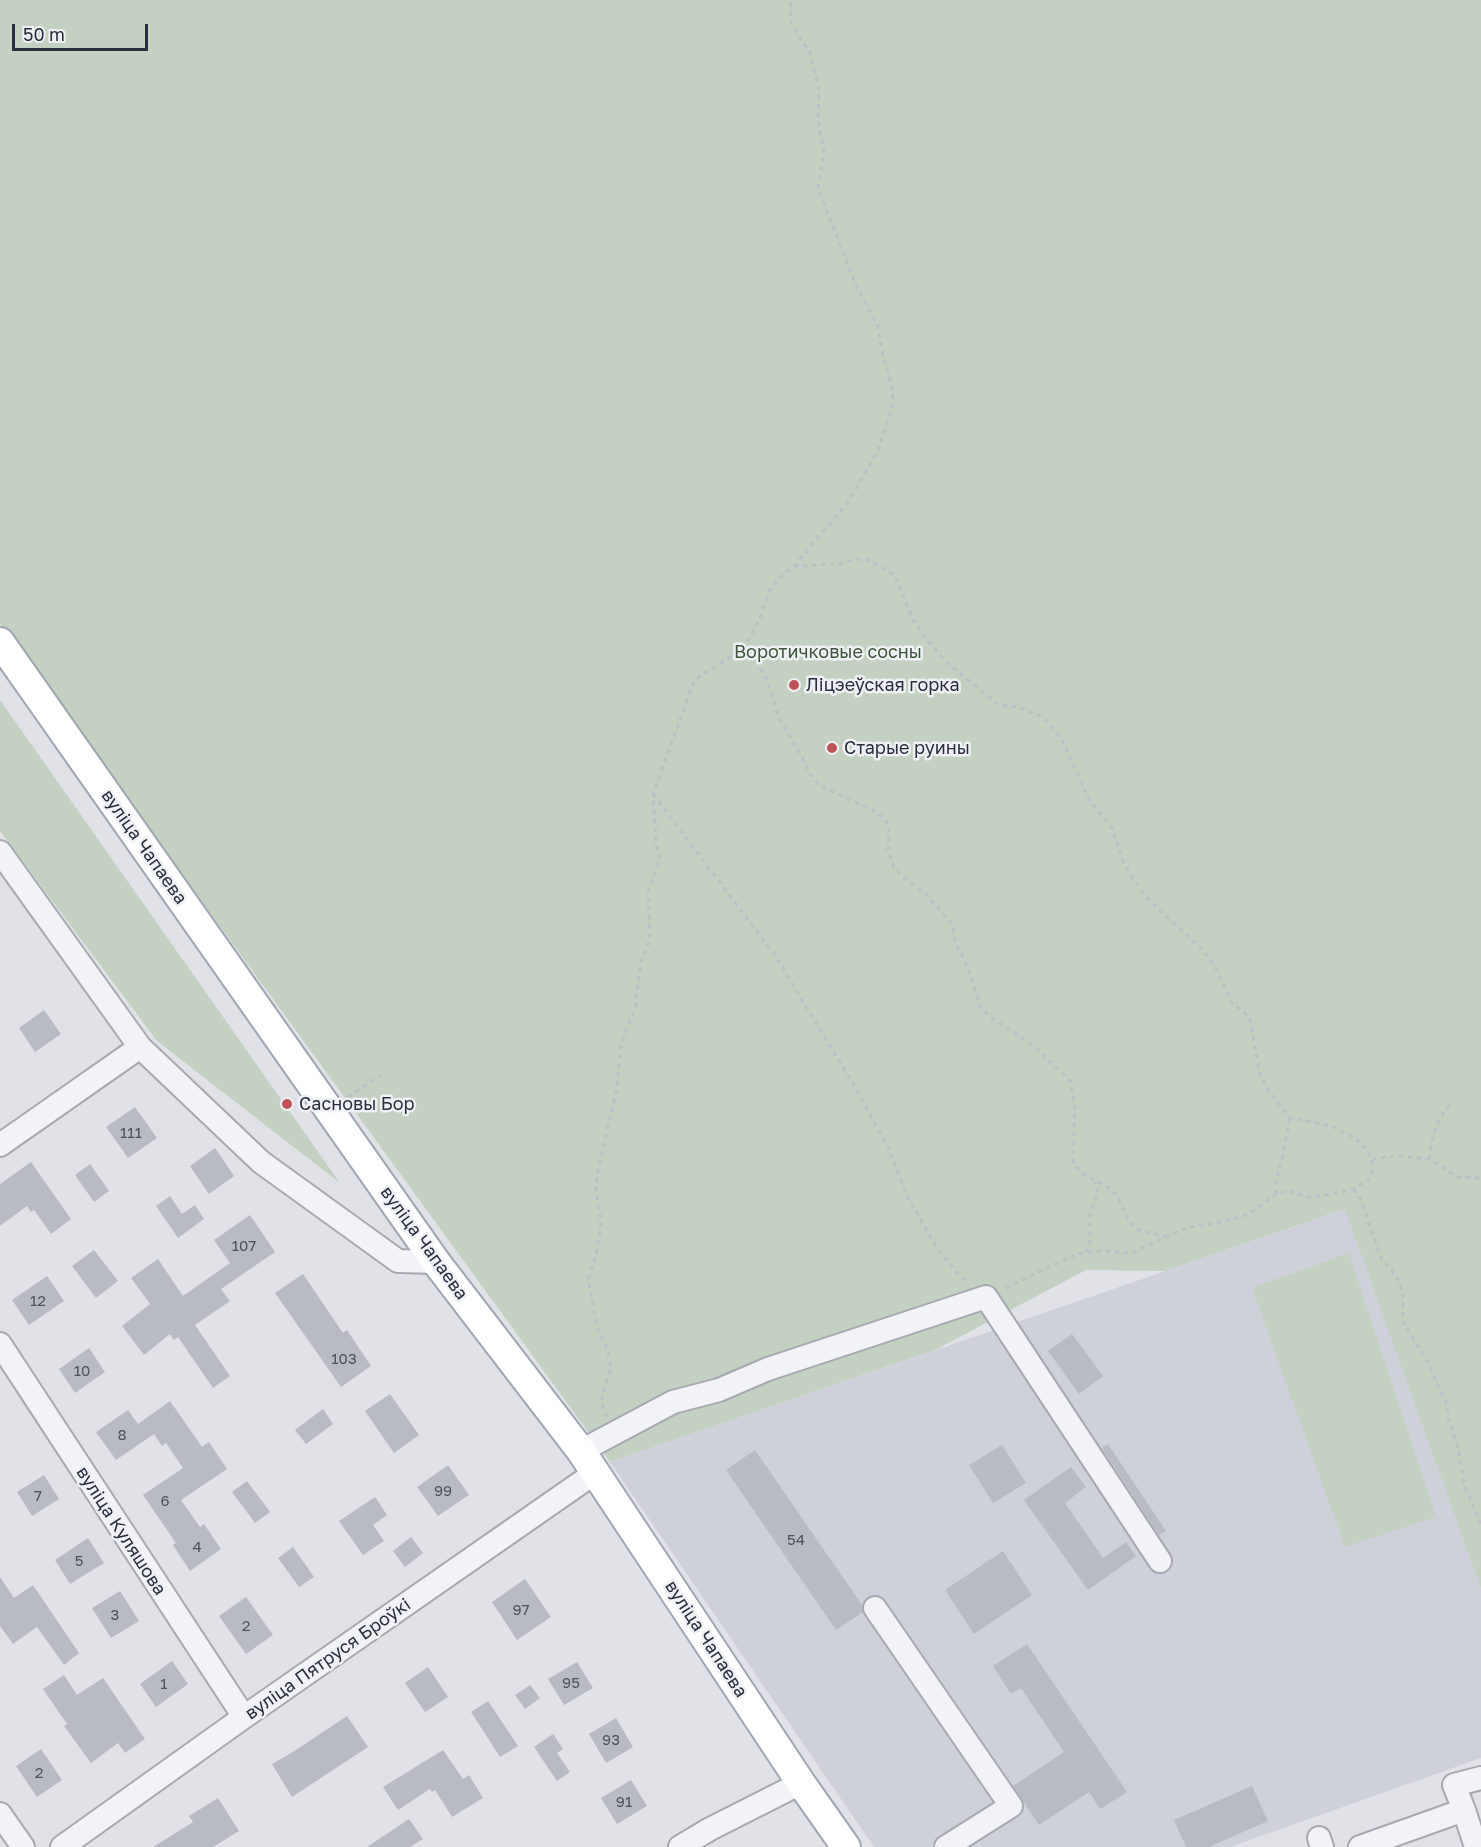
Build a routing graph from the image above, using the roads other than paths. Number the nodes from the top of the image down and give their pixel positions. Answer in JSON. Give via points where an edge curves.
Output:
{"nodes":[{"id":1,"x":0,"y":642,"type":"edge"},
{"id":2,"x":0,"y":852,"type":"edge"},
{"id":3,"x":140,"y":1047,"type":"junction"},
{"id":4,"x":0,"y":1145,"type":"edge"},
{"id":5,"x":436,"y":1262,"type":"junction"},
{"id":6,"x":0,"y":1344,"type":"edge"},
{"id":7,"x":589,"y":1462,"type":"junction"},
{"id":8,"x":1160,"y":1561,"type":"dead end"},
{"id":9,"x":875,"y":1608,"type":"dead end"},
{"id":10,"x":244,"y":1717,"type":"junction"},
{"id":11,"x":1481,"y":1778,"type":"edge"},
{"id":12,"x":801,"y":1783,"type":"junction"},
{"id":13,"x":1464,"y":1810,"type":"junction"},
{"id":14,"x":0,"y":1814,"type":"edge"},
{"id":15,"x":23,"y":1847,"type":"edge"},
{"id":16,"x":62,"y":1847,"type":"edge"},
{"id":17,"x":680,"y":1847,"type":"edge"},
{"id":18,"x":846,"y":1847,"type":"edge"},
{"id":19,"x":946,"y":1847,"type":"edge"},
{"id":20,"x":1360,"y":1847,"type":"edge"},
{"id":21,"x":1476,"y":1847,"type":"edge"}],
"edges":[{"from":1,"to":5,"type":"main road","name":"вуліца Чапаева"},
{"from":2,"to":3,"type":"street"},
{"from":3,"to":4,"type":"street"},
{"from":3,"to":5,"type":"street","via":[[261,1162],[398,1261]]},
{"from":5,"to":7,"type":"main road","name":"вуліца Чапаева"},
{"from":6,"to":10,"type":"street","name":"вуліца Куляшова"},
{"from":7,"to":8,"type":"street","name":"вуліца Пятруся Броўкі","via":[[615,1432],[673,1402],[719,1390],[768,1369],[986,1297]]},
{"from":7,"to":10,"type":"street","name":"вуліца Пятруся Броўкі"},
{"from":7,"to":12,"type":"main road","name":"вуліца Чапаева"},
{"from":9,"to":19,"type":"street","via":[[1011,1806]]},
{"from":10,"to":16,"type":"street","name":"вуліца Пятруся Броўкі"},
{"from":11,"to":13,"type":"street","via":[[1454,1785]]},
{"from":12,"to":17,"type":"street"},
{"from":12,"to":18,"type":"main road","name":"вуліца Чапаева"},
{"from":13,"to":20,"type":"street"},
{"from":13,"to":21,"type":"street"},
{"from":14,"to":15,"type":"street"}]}
